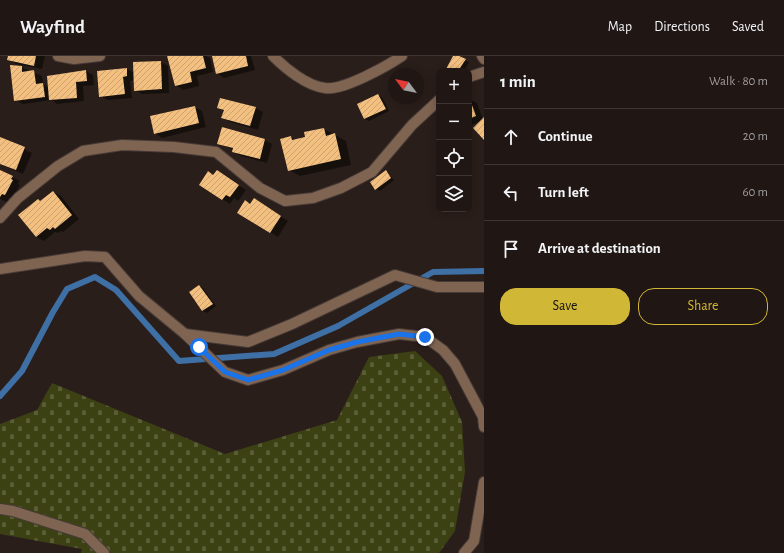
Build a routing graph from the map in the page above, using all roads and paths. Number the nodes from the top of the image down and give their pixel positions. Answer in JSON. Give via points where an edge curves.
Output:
{"nodes":[{"id":1,"x":58,"y":56,"type":"edge"},
{"id":2,"x":100,"y":56,"type":"edge"},
{"id":3,"x":273,"y":56,"type":"edge"},
{"id":4,"x":402,"y":56,"type":"edge"},
{"id":5,"x":482,"y":56,"type":"edge"},
{"id":6,"x":484,"y":59,"type":"edge"},
{"id":7,"x":484,"y":72,"type":"edge"},
{"id":8,"x":472,"y":76,"type":"edge"},
{"id":9,"x":436,"y":103,"type":"edge"},
{"id":10,"x":0,"y":218,"type":"edge"},
{"id":11,"x":0,"y":269,"type":"edge"},
{"id":12,"x":484,"y":287,"type":"edge"},
{"id":13,"x":185,"y":334,"type":"junction"},
{"id":14,"x":484,"y":428,"type":"edge"},
{"id":15,"x":484,"y":482,"type":"edge"},
{"id":16,"x":0,"y":509,"type":"edge"},
{"id":17,"x":104,"y":553,"type":"edge"},
{"id":18,"x":464,"y":553,"type":"edge"}],
"edges":[{"from":1,"to":2,"type":"street"},
{"from":3,"to":4,"type":"street","via":[[310,83],[325,88],[336,88],[381,69]]},
{"from":5,"to":6,"type":"street"},
{"from":7,"to":8,"type":"street"},
{"from":9,"to":10,"type":"street","via":[[412,125],[372,172],[341,188],[313,198],[285,201],[260,188],[216,152],[122,145],[83,152],[58,166],[18,198]]},
{"from":11,"to":13,"type":"street","via":[[85,256],[104,258],[139,296]]},
{"from":12,"to":13,"type":"street","via":[[437,287],[395,275],[248,342]]},
{"from":13,"to":14,"type":"street","via":[[225,372],[248,380],[283,370],[329,350],[357,342],[399,334],[425,337],[443,350],[455,364],[483,417]]},
{"from":15,"to":18,"type":"street","via":[[474,541]]},
{"from":16,"to":17,"type":"street","via":[[85,534]]}]}
